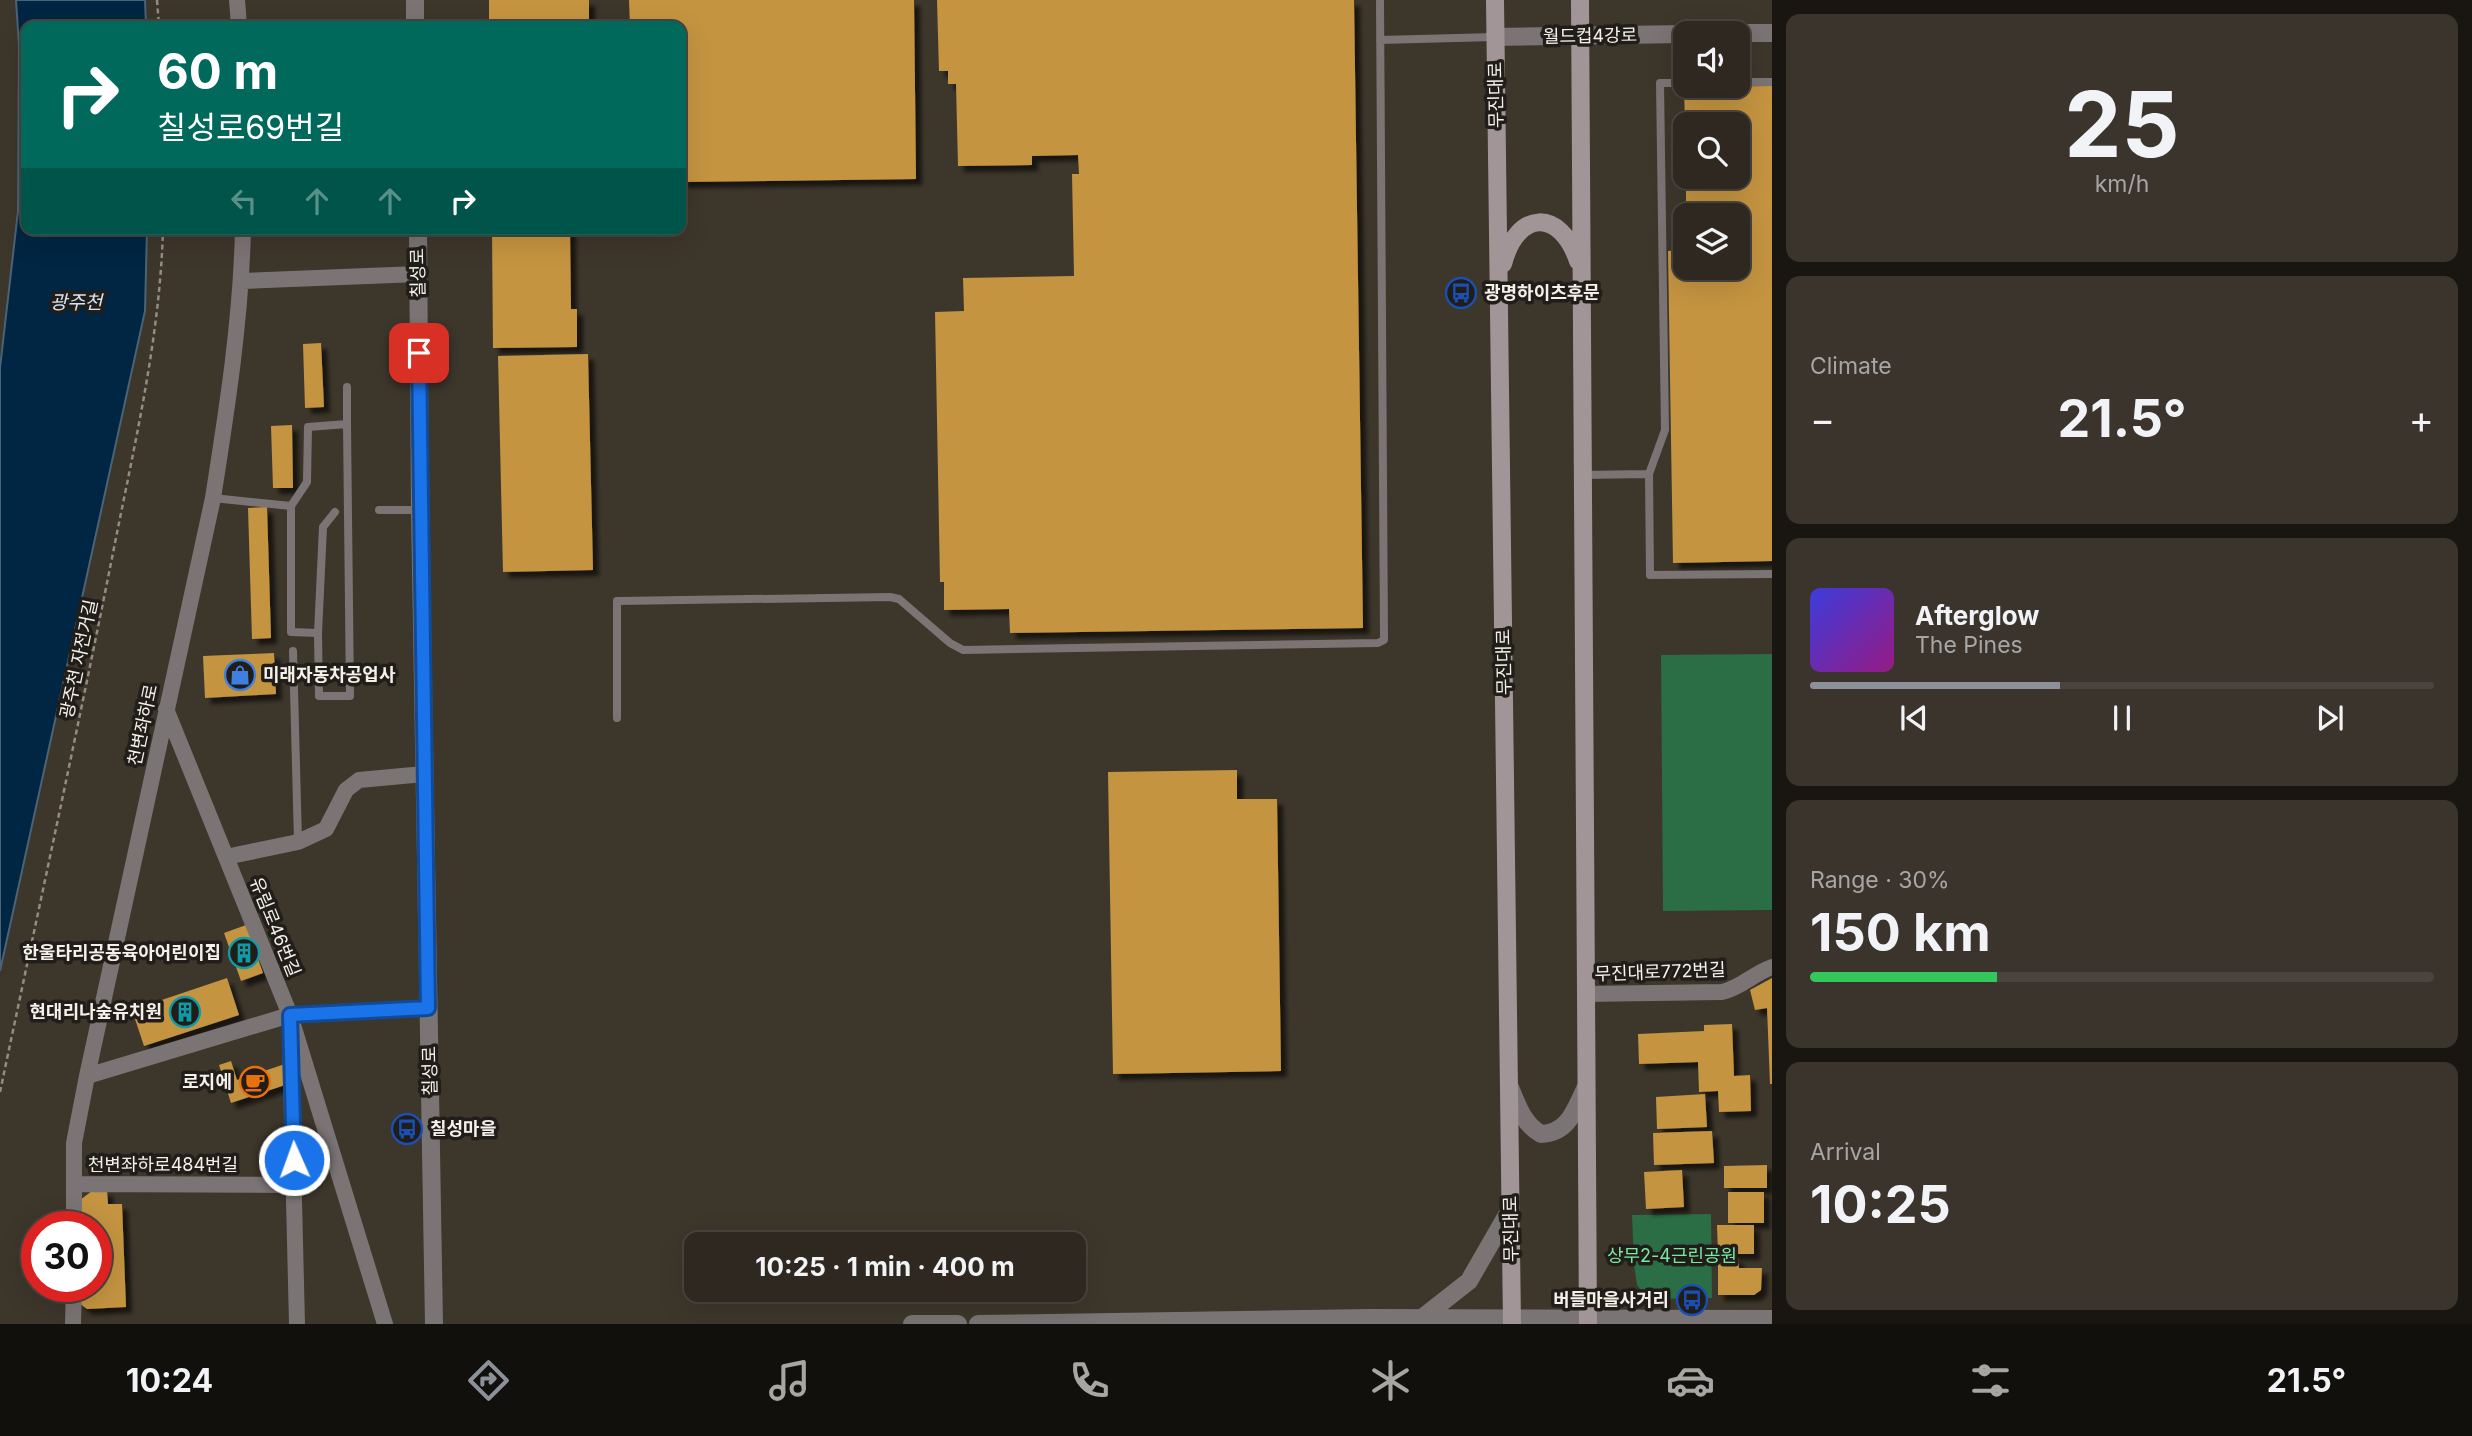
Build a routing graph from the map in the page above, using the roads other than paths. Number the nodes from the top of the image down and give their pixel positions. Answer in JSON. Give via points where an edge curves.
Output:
{"nodes":[{"id":1,"x":237,"y":0,"type":"edge"},
{"id":2,"x":415,"y":0,"type":"edge"},
{"id":3,"x":1380,"y":0,"type":"edge"},
{"id":4,"x":1495,"y":0,"type":"edge"},
{"id":5,"x":1580,"y":0,"type":"edge"},
{"id":6,"x":239,"y":21,"type":"edge"},
{"id":7,"x":415,"y":21,"type":"edge"},
{"id":8,"x":1750,"y":33,"type":"edge"},
{"id":9,"x":1772,"y":33,"type":"edge"},
{"id":10,"x":1673,"y":34,"type":"edge"},
{"id":11,"x":1580,"y":36,"type":"junction"},
{"id":12,"x":1495,"y":37,"type":"junction"},
{"id":13,"x":1380,"y":40,"type":"junction"},
{"id":14,"x":1750,"y":82,"type":"edge"},
{"id":15,"x":1772,"y":82,"type":"edge"},
{"id":16,"x":1673,"y":83,"type":"edge"},
{"id":17,"x":243,"y":235,"type":"edge"},
{"id":18,"x":418,"y":235,"type":"edge"},
{"id":19,"x":1581,"y":271,"type":"junction"},
{"id":20,"x":418,"y":274,"type":"junction"},
{"id":21,"x":1500,"y":275,"type":"junction"},
{"id":22,"x":242,"y":281,"type":"junction"},
{"id":23,"x":347,"y":387,"type":"dead end"},
{"id":24,"x":347,"y":425,"type":"junction"},
{"id":25,"x":1649,"y":474,"type":"junction"},
{"id":26,"x":1581,"y":475,"type":"junction"},
{"id":27,"x":212,"y":498,"type":"junction"},
{"id":28,"x":291,"y":506,"type":"junction"},
{"id":29,"x":379,"y":510,"type":"dead end"},
{"id":30,"x":420,"y":510,"type":"junction"},
{"id":31,"x":335,"y":512,"type":"dead end"},
{"id":32,"x":1772,"y":574,"type":"edge"},
{"id":33,"x":318,"y":633,"type":"junction"},
{"id":34,"x":293,"y":651,"type":"dead end"},
{"id":35,"x":166,"y":709,"type":"junction"},
{"id":36,"x":617,"y":718,"type":"dead end"},
{"id":37,"x":424,"y":774,"type":"junction"},
{"id":38,"x":298,"y":842,"type":"junction"},
{"id":39,"x":226,"y":857,"type":"junction"},
{"id":40,"x":1772,"y":968,"type":"edge"},
{"id":41,"x":1585,"y":994,"type":"junction"},
{"id":42,"x":428,"y":1008,"type":"junction"},
{"id":43,"x":290,"y":1015,"type":"junction"},
{"id":44,"x":87,"y":1076,"type":"junction"},
{"id":45,"x":1509,"y":1086,"type":"junction"},
{"id":46,"x":1586,"y":1087,"type":"junction"},
{"id":47,"x":74,"y":1184,"type":"junction"},
{"id":48,"x":295,"y":1185,"type":"junction"},
{"id":49,"x":1511,"y":1208,"type":"junction"},
{"id":50,"x":74,"y":1211,"type":"edge"},
{"id":51,"x":74,"y":1302,"type":"edge"},
{"id":52,"x":1772,"y":1319,"type":"edge"},
{"id":53,"x":1424,"y":1321,"type":"edge"},
{"id":54,"x":1512,"y":1321,"type":"edge"},
{"id":55,"x":1588,"y":1321,"type":"edge"},
{"id":56,"x":73,"y":1324,"type":"edge"},
{"id":57,"x":297,"y":1324,"type":"edge"},
{"id":58,"x":385,"y":1324,"type":"edge"},
{"id":59,"x":434,"y":1324,"type":"edge"},
{"id":60,"x":912,"y":1324,"type":"edge"},
{"id":61,"x":958,"y":1324,"type":"edge"},
{"id":62,"x":978,"y":1324,"type":"edge"}],
"edges":[{"from":1,"to":6,"type":"street"},
{"from":2,"to":7,"type":"street"},
{"from":3,"to":13,"type":"lane"},
{"from":4,"to":12,"type":"main road","name":"무진대로"},
{"from":5,"to":11,"type":"main road"},
{"from":8,"to":9,"type":"street"},
{"from":10,"to":11,"type":"street","name":"월드컵4강로"},
{"from":11,"to":12,"type":"street","name":"월드컵4강로"},
{"from":11,"to":19,"type":"main road"},
{"from":12,"to":13,"type":"lane"},
{"from":12,"to":21,"type":"main road","name":"무진대로"},
{"from":13,"to":36,"type":"lane","via":[[1384,640],[962,650],[899,598],[617,601]]},
{"from":14,"to":15,"type":"lane"},
{"from":16,"to":25,"type":"lane","via":[[1660,83],[1665,430]]},
{"from":17,"to":22,"type":"street","name":"천변좌하로"},
{"from":18,"to":20,"type":"street","name":"칠성로"},
{"from":19,"to":21,"type":"main road","via":[[1563,232],[1539,222],[1518,232]]},
{"from":19,"to":26,"type":"main road"},
{"from":20,"to":22,"type":"street"},
{"from":20,"to":30,"type":"street","name":"칠성로"},
{"from":21,"to":45,"type":"main road","name":"무진대로"},
{"from":22,"to":27,"type":"street","name":"천변좌하로"},
{"from":23,"to":24,"type":"lane"},
{"from":24,"to":28,"type":"lane","via":[[308,426],[307,482]]},
{"from":24,"to":33,"type":"lane","via":[[350,696],[319,696]]},
{"from":25,"to":26,"type":"lane"},
{"from":25,"to":32,"type":"lane","via":[[1650,575]]},
{"from":26,"to":41,"type":"main road"},
{"from":27,"to":28,"type":"lane"},
{"from":27,"to":35,"type":"street","name":"천변좌하로"},
{"from":28,"to":33,"type":"lane","via":[[291,632]]},
{"from":29,"to":30,"type":"lane"},
{"from":30,"to":37,"type":"street","name":"칠성로"},
{"from":31,"to":33,"type":"lane","via":[[323,527]]},
{"from":34,"to":38,"type":"lane"},
{"from":35,"to":39,"type":"street","name":"유림로46번길"},
{"from":35,"to":44,"type":"street","name":"천변좌하로"},
{"from":37,"to":38,"type":"street","via":[[359,780],[346,790],[326,829]]},
{"from":37,"to":42,"type":"street","name":"칠성로"},
{"from":38,"to":39,"type":"street"},
{"from":39,"to":43,"type":"street","name":"유림로46번길"},
{"from":40,"to":41,"type":"street","name":"무진대로772번길","via":[[1722,992]]},
{"from":41,"to":46,"type":"main road"},
{"from":42,"to":43,"type":"street"},
{"from":42,"to":59,"type":"street","name":"칠성로"},
{"from":43,"to":44,"type":"street"},
{"from":43,"to":48,"type":"street"},
{"from":43,"to":58,"type":"street","name":"유림로46번길"},
{"from":44,"to":47,"type":"street","name":"천변좌하로","via":[[74,1143]]},
{"from":45,"to":46,"type":"street","via":[[1522,1117],[1541,1134],[1559,1131]]},
{"from":45,"to":49,"type":"main road","name":"무진대로"},
{"from":46,"to":55,"type":"main road"},
{"from":47,"to":48,"type":"street","name":"천변좌하로484번길"},
{"from":47,"to":50,"type":"street","name":"천변좌하로"},
{"from":48,"to":57,"type":"street"},
{"from":49,"to":53,"type":"street","via":[[1469,1281]]},
{"from":49,"to":54,"type":"main road","name":"무진대로"},
{"from":51,"to":56,"type":"street"},
{"from":52,"to":55,"type":"street"},
{"from":53,"to":54,"type":"street"},
{"from":53,"to":62,"type":"street"},
{"from":54,"to":55,"type":"street"},
{"from":60,"to":61,"type":"street"}]}
